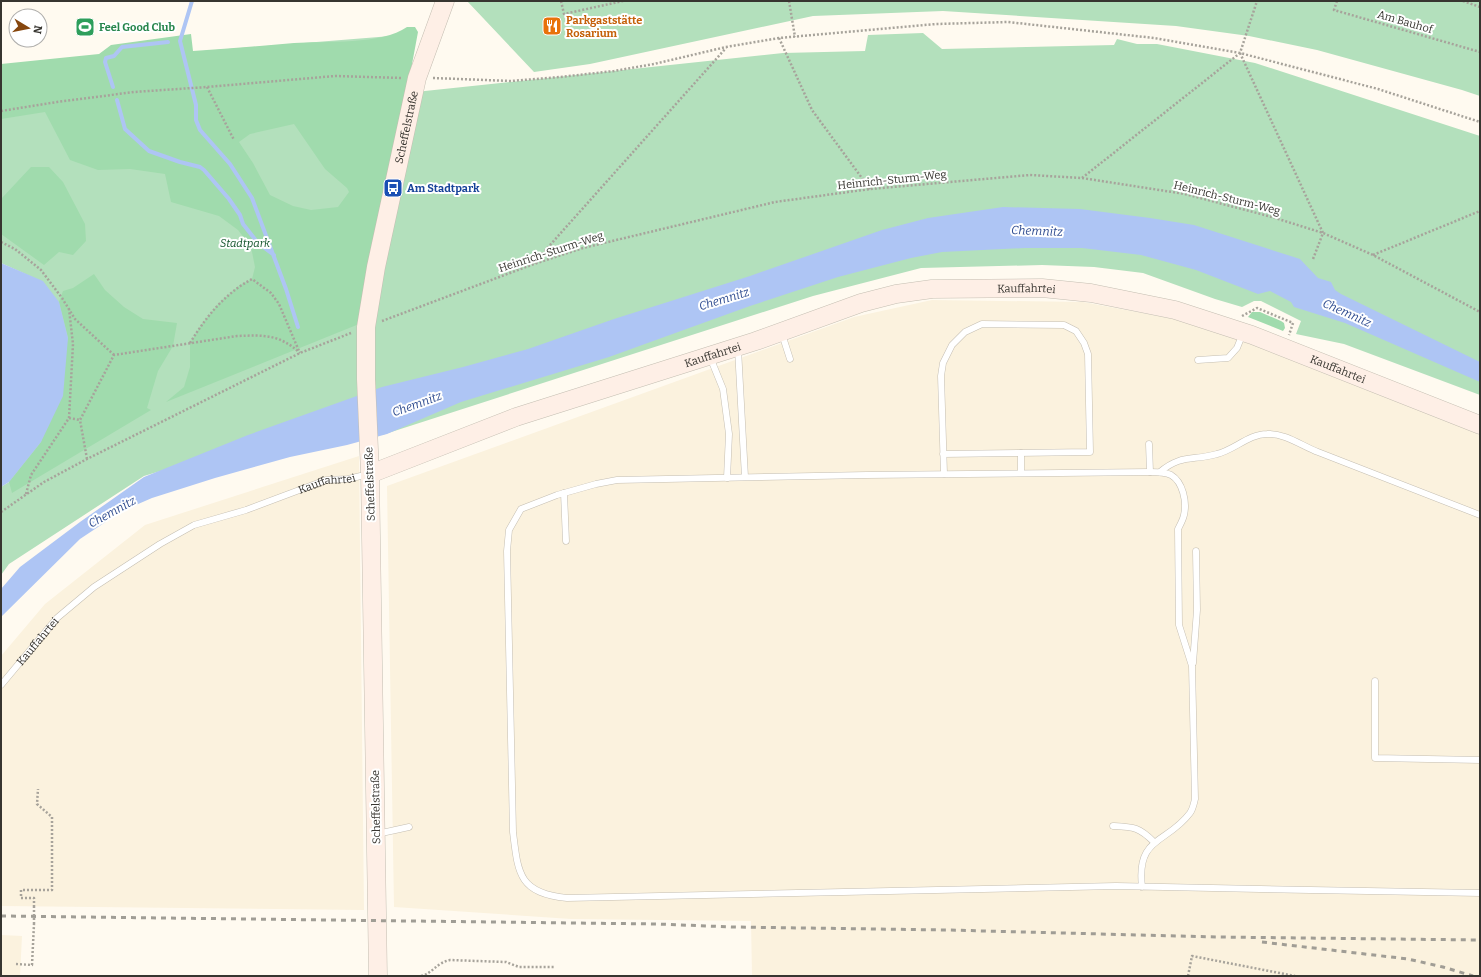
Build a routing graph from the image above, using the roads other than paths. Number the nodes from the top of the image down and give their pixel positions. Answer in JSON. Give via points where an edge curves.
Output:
{"nodes":[{"id":1,"x":445,"y":1,"type":"edge"},
{"id":2,"x":1241,"y":324,"type":"junction"},
{"id":3,"x":781,"y":333,"type":"junction"},
{"id":4,"x":738,"y":347,"type":"junction"},
{"id":5,"x":709,"y":355,"type":"junction"},
{"id":6,"x":790,"y":359,"type":"dead end"},
{"id":7,"x":1198,"y":360,"type":"dead end"},
{"id":8,"x":1480,"y":425,"type":"edge"},
{"id":9,"x":1149,"y":444,"type":"dead end"},
{"id":10,"x":1020,"y":453,"type":"junction"},
{"id":11,"x":943,"y":454,"type":"junction"},
{"id":12,"x":1150,"y":472,"type":"junction"},
{"id":13,"x":1160,"y":472,"type":"junction"},
{"id":14,"x":1021,"y":473,"type":"junction"},
{"id":15,"x":370,"y":474,"type":"junction"},
{"id":16,"x":944,"y":474,"type":"junction"},
{"id":17,"x":745,"y":477,"type":"junction"},
{"id":18,"x":727,"y":478,"type":"junction"},
{"id":19,"x":564,"y":493,"type":"junction"},
{"id":20,"x":1480,"y":515,"type":"edge"},
{"id":21,"x":566,"y":541,"type":"dead end"},
{"id":22,"x":1196,"y":551,"type":"dead end"},
{"id":23,"x":1192,"y":666,"type":"junction"},
{"id":24,"x":1375,"y":681,"type":"dead end"},
{"id":25,"x":1,"y":685,"type":"edge"},
{"id":26,"x":1480,"y":760,"type":"edge"},
{"id":27,"x":1113,"y":826,"type":"dead end"},
{"id":28,"x":409,"y":827,"type":"dead end"},
{"id":29,"x":376,"y":834,"type":"junction"},
{"id":30,"x":1154,"y":842,"type":"junction"},
{"id":31,"x":1142,"y":887,"type":"junction"},
{"id":32,"x":1480,"y":892,"type":"edge"},
{"id":33,"x":378,"y":976,"type":"edge"}],
"edges":[{"from":1,"to":15,"type":"street","name":"Scheffelstraße","via":[[417,78],[376,267],[366,327]]},
{"from":2,"to":3,"type":"street","name":"Kauffahrtei","via":[[1091,293],[1042,288],[932,289],[896,294],[861,303]]},
{"from":2,"to":7,"type":"lane","via":[[1236,348],[1228,358]]},
{"from":2,"to":8,"type":"street","name":"Kauffahrtei"},
{"from":3,"to":4,"type":"street","name":"Kauffahrtei"},
{"from":3,"to":6,"type":"lane"},
{"from":4,"to":5,"type":"street","name":"Kauffahrtei"},
{"from":4,"to":17,"type":"lane"},
{"from":5,"to":15,"type":"street","name":"Kauffahrtei","via":[[516,417]]},
{"from":5,"to":18,"type":"lane","via":[[723,389],[729,434]]},
{"from":9,"to":12,"type":"lane"},
{"from":10,"to":11,"type":"lane"},
{"from":10,"to":11,"type":"lane","via":[[1090,452],[1088,354],[1076,331],[1064,325],[982,324],[965,332],[952,346],[943,363]]},
{"from":10,"to":14,"type":"lane"},
{"from":11,"to":16,"type":"lane"},
{"from":12,"to":13,"type":"lane"},
{"from":12,"to":14,"type":"lane"},
{"from":13,"to":20,"type":"lane","via":[[1182,459],[1217,454],[1257,435],[1284,436],[1312,450]]},
{"from":13,"to":23,"type":"lane","via":[[1170,475],[1179,483],[1184,499],[1184,515],[1178,529],[1179,625]]},
{"from":14,"to":16,"type":"lane"},
{"from":15,"to":25,"type":"lane","name":"Kauffahrtei","via":[[326,480],[246,510],[194,525],[167,540],[94,587],[57,618]]},
{"from":15,"to":29,"type":"street","name":"Scheffelstraße"},
{"from":16,"to":17,"type":"lane"},
{"from":17,"to":18,"type":"lane"},
{"from":18,"to":19,"type":"lane","via":[[617,480]]},
{"from":19,"to":21,"type":"lane"},
{"from":19,"to":31,"type":"lane","via":[[521,508],[509,530],[507,551],[513,832],[518,868],[523,879],[534,889],[550,896],[568,898]]},
{"from":22,"to":23,"type":"lane","via":[[1198,610]]},
{"from":23,"to":30,"type":"lane","via":[[1196,799],[1190,812],[1179,824]]},
{"from":24,"to":26,"type":"lane","via":[[1375,758]]},
{"from":27,"to":30,"type":"lane","via":[[1143,831]]},
{"from":28,"to":29,"type":"lane"},
{"from":29,"to":33,"type":"street","name":"Scheffelstraße"},
{"from":30,"to":31,"type":"lane","via":[[1143,856],[1140,874]]},
{"from":31,"to":32,"type":"lane"}]}
